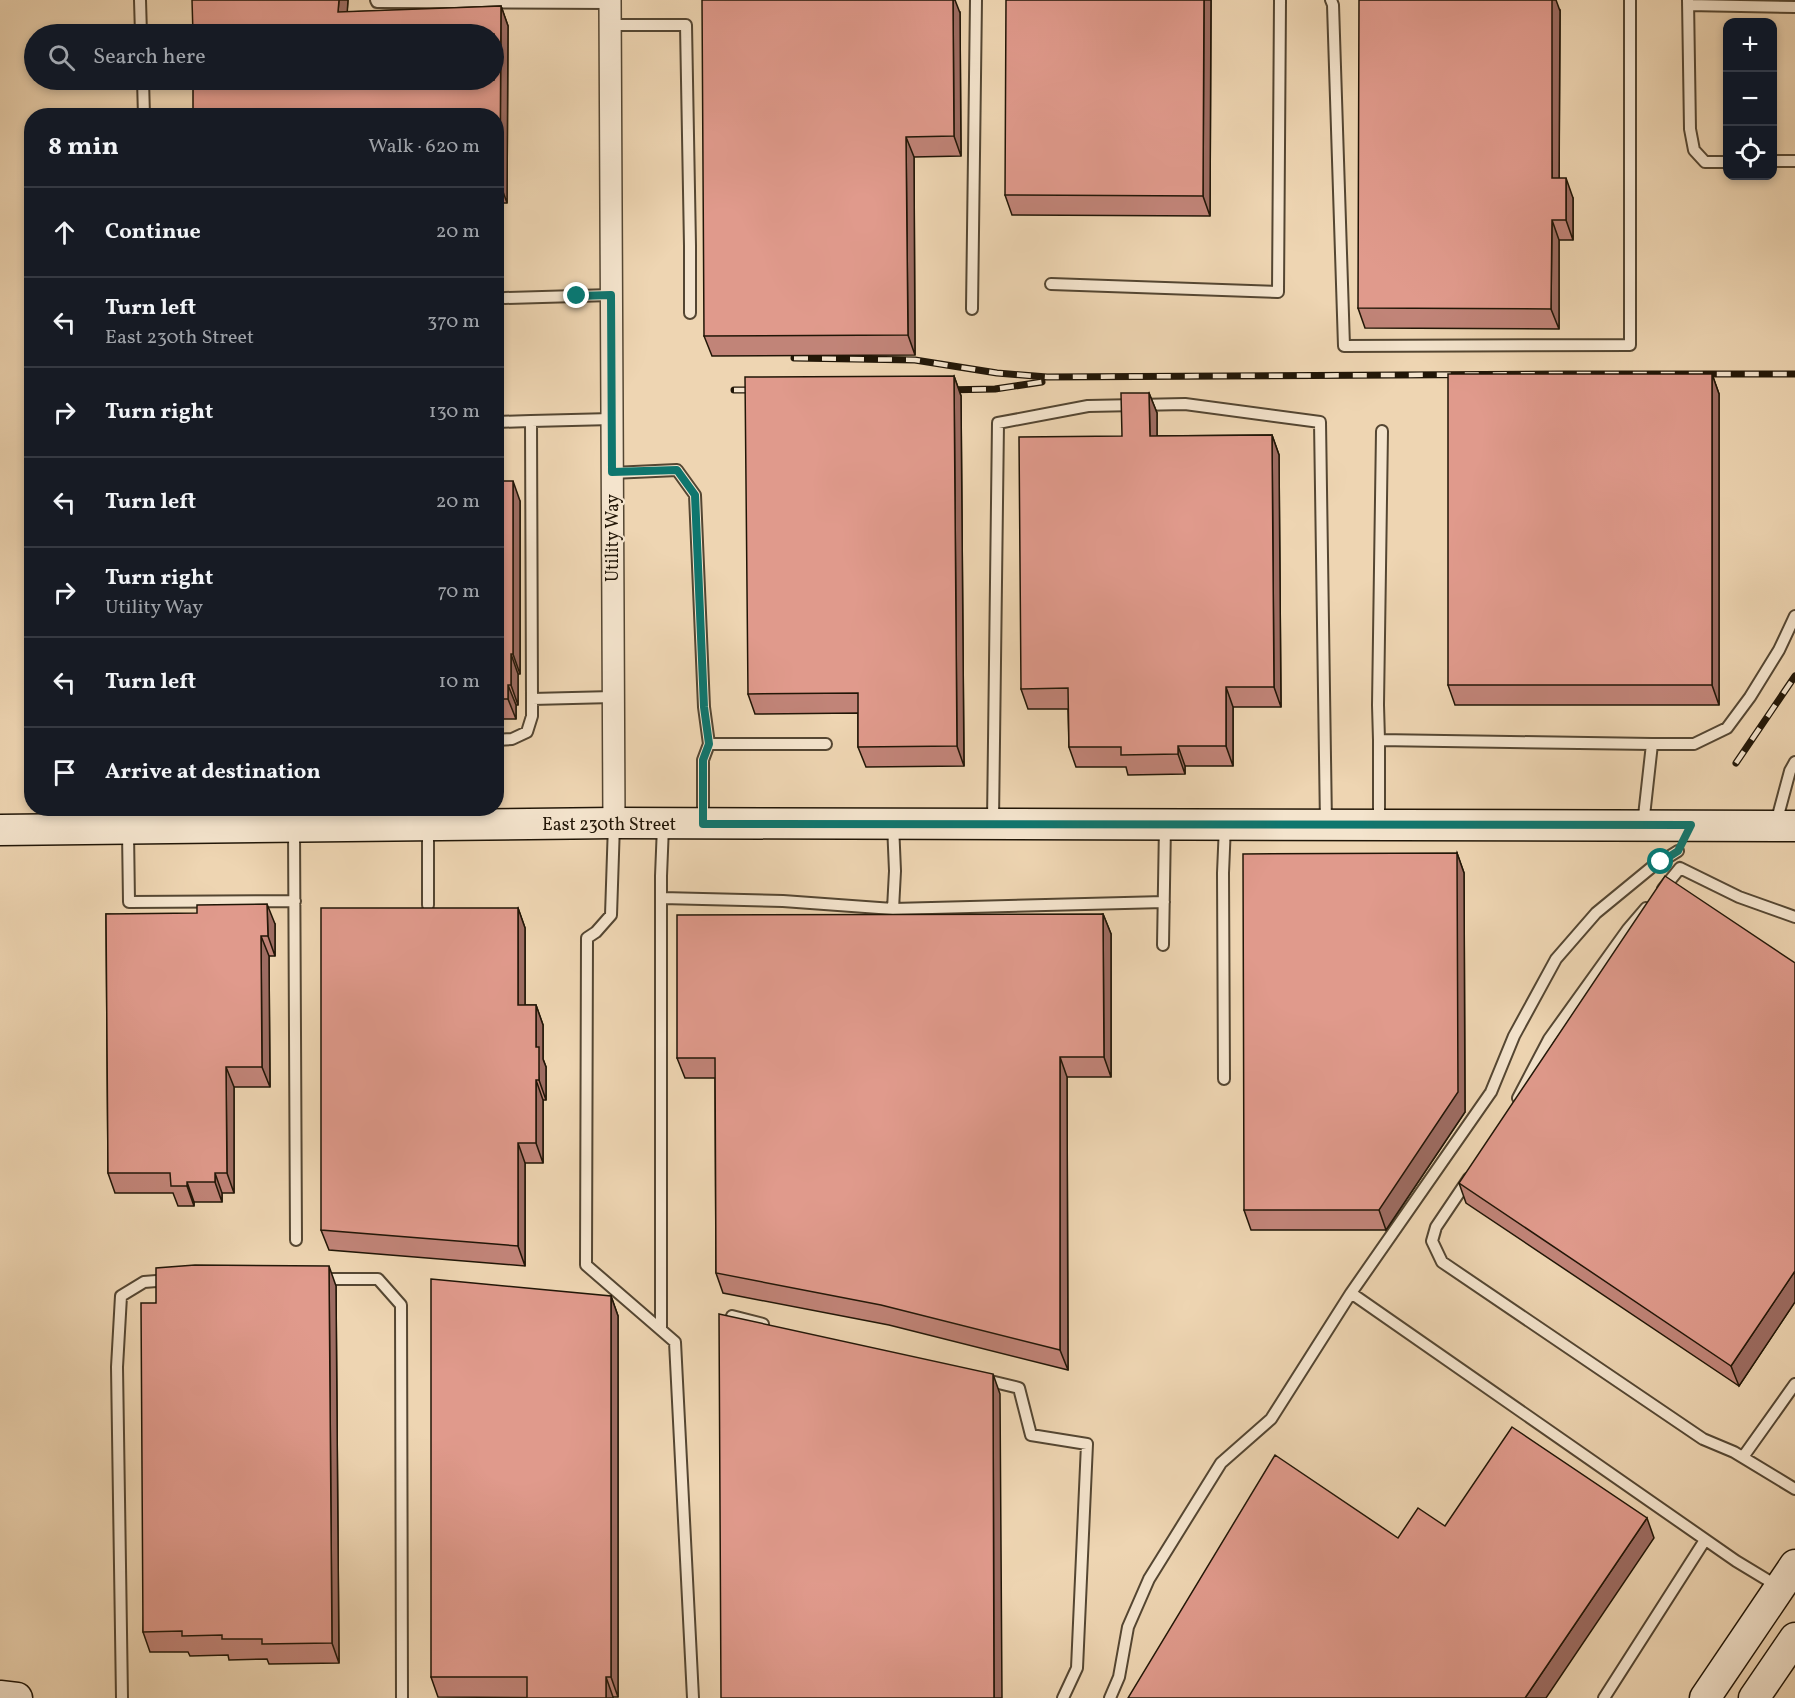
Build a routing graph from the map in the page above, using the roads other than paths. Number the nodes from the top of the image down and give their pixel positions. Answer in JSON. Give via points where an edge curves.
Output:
{"nodes":[{"id":1,"x":140,"y":0,"type":"edge"},
{"id":2,"x":376,"y":0,"type":"edge"},
{"id":3,"x":976,"y":0,"type":"edge"},
{"id":4,"x":1280,"y":0,"type":"edge"},
{"id":5,"x":1331,"y":0,"type":"edge"},
{"id":6,"x":1630,"y":0,"type":"edge"},
{"id":7,"x":610,"y":2,"type":"edge"},
{"id":8,"x":1688,"y":3,"type":"edge"},
{"id":9,"x":1795,"y":7,"type":"edge"},
{"id":10,"x":141,"y":24,"type":"edge"},
{"id":11,"x":610,"y":25,"type":"junction"},
{"id":12,"x":143,"y":90,"type":"edge"},
{"id":13,"x":144,"y":108,"type":"edge"},
{"id":14,"x":1777,"y":161,"type":"edge"},
{"id":15,"x":1795,"y":161,"type":"edge"},
{"id":16,"x":1723,"y":162,"type":"edge"},
{"id":17,"x":1051,"y":284,"type":"dead end"},
{"id":18,"x":611,"y":295,"type":"junction"},
{"id":19,"x":505,"y":298,"type":"dead end"},
{"id":20,"x":972,"y":309,"type":"dead end"},
{"id":21,"x":690,"y":313,"type":"dead end"},
{"id":22,"x":612,"y":419,"type":"junction"},
{"id":23,"x":531,"y":421,"type":"junction"},
{"id":24,"x":504,"y":422,"type":"edge"},
{"id":25,"x":1382,"y":431,"type":"dead end"},
{"id":26,"x":612,"y":472,"type":"junction"},
{"id":27,"x":1795,"y":616,"type":"edge"},
{"id":28,"x":613,"y":697,"type":"junction"},
{"id":29,"x":532,"y":699,"type":"junction"},
{"id":30,"x":504,"y":740,"type":"edge"},
{"id":31,"x":1379,"y":740,"type":"junction"},
{"id":32,"x":709,"y":744,"type":"junction"},
{"id":33,"x":826,"y":744,"type":"dead end"},
{"id":34,"x":1652,"y":744,"type":"junction"},
{"id":35,"x":1795,"y":762,"type":"edge"},
{"id":36,"x":309,"y":824,"type":"junction"},
{"id":37,"x":614,"y":824,"type":"junction"},
{"id":38,"x":663,"y":824,"type":"junction"},
{"id":39,"x":703,"y":824,"type":"junction"},
{"id":40,"x":893,"y":824,"type":"junction"},
{"id":41,"x":993,"y":824,"type":"junction"},
{"id":42,"x":135,"y":825,"type":"junction"},
{"id":43,"x":428,"y":825,"type":"junction"},
{"id":44,"x":1165,"y":825,"type":"junction"},
{"id":45,"x":1225,"y":825,"type":"junction"},
{"id":46,"x":1326,"y":825,"type":"junction"},
{"id":47,"x":1379,"y":825,"type":"junction"},
{"id":48,"x":1643,"y":825,"type":"junction"},
{"id":49,"x":1785,"y":826,"type":"edge"},
{"id":50,"x":0,"y":830,"type":"edge"},
{"id":51,"x":1685,"y":838,"type":"junction"},
{"id":52,"x":1680,"y":868,"type":"junction"},
{"id":53,"x":662,"y":898,"type":"junction"},
{"id":54,"x":295,"y":901,"type":"junction"},
{"id":55,"x":1164,"y":902,"type":"junction"},
{"id":56,"x":428,"y":905,"type":"edge"},
{"id":57,"x":893,"y":909,"type":"junction"},
{"id":58,"x":1795,"y":917,"type":"edge"},
{"id":59,"x":1163,"y":945,"type":"dead end"},
{"id":60,"x":1224,"y":1079,"type":"dead end"},
{"id":61,"x":1510,"y":1112,"type":"edge"},
{"id":62,"x":1475,"y":1167,"type":"edge"},
{"id":63,"x":296,"y":1240,"type":"dead end"},
{"id":64,"x":307,"y":1278,"type":"edge"},
{"id":65,"x":179,"y":1280,"type":"edge"},
{"id":66,"x":1351,"y":1293,"type":"junction"},
{"id":67,"x":732,"y":1316,"type":"edge"},
{"id":68,"x":778,"y":1328,"type":"edge"},
{"id":69,"x":661,"y":1329,"type":"junction"},
{"id":70,"x":973,"y":1377,"type":"edge"},
{"id":71,"x":1795,"y":1384,"type":"edge"},
{"id":72,"x":1743,"y":1457,"type":"junction"},
{"id":73,"x":1795,"y":1489,"type":"edge"},
{"id":74,"x":1706,"y":1540,"type":"junction"},
{"id":75,"x":1787,"y":1576,"type":"edge"},
{"id":76,"x":1795,"y":1638,"type":"edge"},
{"id":77,"x":0,"y":1696,"type":"edge"},
{"id":78,"x":17,"y":1698,"type":"edge"},
{"id":79,"x":122,"y":1698,"type":"edge"},
{"id":80,"x":402,"y":1698,"type":"edge"},
{"id":81,"x":693,"y":1698,"type":"edge"},
{"id":82,"x":1062,"y":1698,"type":"edge"},
{"id":83,"x":1110,"y":1698,"type":"edge"},
{"id":84,"x":1604,"y":1698,"type":"edge"},
{"id":85,"x":1705,"y":1698,"type":"edge"},
{"id":86,"x":1754,"y":1698,"type":"edge"}],
"edges":[{"from":1,"to":10,"type":"lane"},
{"from":2,"to":7,"type":"lane"},
{"from":3,"to":20,"type":"lane"},
{"from":4,"to":17,"type":"lane","via":[[1278,292]]},
{"from":5,"to":6,"type":"lane","via":[[1344,346],[1630,345]]},
{"from":7,"to":11,"type":"street","name":"Utility Way"},
{"from":8,"to":9,"type":"lane"},
{"from":8,"to":16,"type":"lane","via":[[1690,129],[1694,150],[1705,162]]},
{"from":11,"to":18,"type":"street","name":"Utility Way"},
{"from":11,"to":21,"type":"lane","via":[[686,25]]},
{"from":12,"to":13,"type":"lane"},
{"from":14,"to":15,"type":"lane"},
{"from":18,"to":19,"type":"lane"},
{"from":18,"to":22,"type":"street","name":"Utility Way"},
{"from":22,"to":23,"type":"lane"},
{"from":22,"to":26,"type":"street","name":"Utility Way"},
{"from":23,"to":24,"type":"lane"},
{"from":23,"to":29,"type":"lane"},
{"from":25,"to":31,"type":"lane"},
{"from":26,"to":28,"type":"street","name":"Utility Way"},
{"from":26,"to":32,"type":"lane","via":[[677,470],[695,495]]},
{"from":27,"to":34,"type":"lane","via":[[1779,650],[1727,728],[1694,744]]},
{"from":28,"to":29,"type":"lane"},
{"from":28,"to":37,"type":"street","name":"Utility Way"},
{"from":29,"to":30,"type":"lane","via":[[527,732]]},
{"from":31,"to":34,"type":"lane"},
{"from":31,"to":47,"type":"lane"},
{"from":32,"to":33,"type":"lane"},
{"from":32,"to":39,"type":"lane","via":[[703,760]]},
{"from":34,"to":48,"type":"lane"},
{"from":35,"to":49,"type":"lane","via":[[1790,771]]},
{"from":36,"to":42,"type":"street","name":"East 230th Street"},
{"from":36,"to":43,"type":"street","name":"East 230th Street"},
{"from":36,"to":54,"type":"lane"},
{"from":37,"to":38,"type":"street","name":"East 230th Street"},
{"from":37,"to":43,"type":"street","name":"East 230th Street"},
{"from":37,"to":69,"type":"lane","via":[[611,915],[587,938],[586,1265]]},
{"from":38,"to":39,"type":"street","name":"East 230th Street"},
{"from":38,"to":53,"type":"lane"},
{"from":39,"to":40,"type":"street","name":"East 230th Street"},
{"from":40,"to":41,"type":"street","name":"East 230th Street"},
{"from":40,"to":57,"type":"lane"},
{"from":41,"to":44,"type":"street","name":"East 230th Street"},
{"from":41,"to":46,"type":"lane","via":[[998,423],[1088,406],[1185,404],[1320,422]]},
{"from":42,"to":50,"type":"street","name":"East 230th Street"},
{"from":42,"to":54,"type":"lane","via":[[129,902]]},
{"from":43,"to":56,"type":"lane"},
{"from":44,"to":45,"type":"street","name":"East 230th Street"},
{"from":44,"to":55,"type":"lane"},
{"from":45,"to":46,"type":"street","name":"East 230th Street"},
{"from":45,"to":60,"type":"lane"},
{"from":46,"to":47,"type":"street","name":"East 230th Street"},
{"from":47,"to":48,"type":"street","name":"East 230th Street"},
{"from":48,"to":51,"type":"street","name":"East 230th Street"},
{"from":49,"to":51,"type":"street","name":"East 230th Street"},
{"from":51,"to":52,"type":"lane"},
{"from":51,"to":66,"type":"lane","via":[[1596,913],[1556,959],[1514,1036],[1491,1092]]},
{"from":52,"to":58,"type":"lane","via":[[1739,897]]},
{"from":52,"to":61,"type":"lane","via":[[1628,929],[1548,1039]]},
{"from":53,"to":57,"type":"lane"},
{"from":53,"to":69,"type":"lane"},
{"from":54,"to":63,"type":"lane"},
{"from":55,"to":57,"type":"lane"},
{"from":55,"to":59,"type":"lane"},
{"from":62,"to":72,"type":"lane","via":[[1436,1227],[1432,1241],[1442,1262],[1703,1439]]},
{"from":64,"to":80,"type":"lane","via":[[378,1279],[400,1305]]},
{"from":65,"to":79,"type":"lane","via":[[144,1282],[121,1296],[117,1366]]},
{"from":66,"to":74,"type":"lane"},
{"from":66,"to":83,"type":"lane","via":[[1270,1419],[1221,1462],[1149,1579],[1128,1626],[1119,1677]]},
{"from":67,"to":68,"type":"lane"},
{"from":69,"to":81,"type":"lane","via":[[675,1342]]},
{"from":70,"to":82,"type":"lane","via":[[1019,1388],[1031,1435],[1087,1444],[1077,1668]]},
{"from":71,"to":72,"type":"lane"},
{"from":72,"to":73,"type":"lane"},
{"from":74,"to":75,"type":"lane"},
{"from":74,"to":84,"type":"lane"},
{"from":75,"to":85,"type":"street"},
{"from":76,"to":86,"type":"street"},
{"from":77,"to":78,"type":"street"}]}
